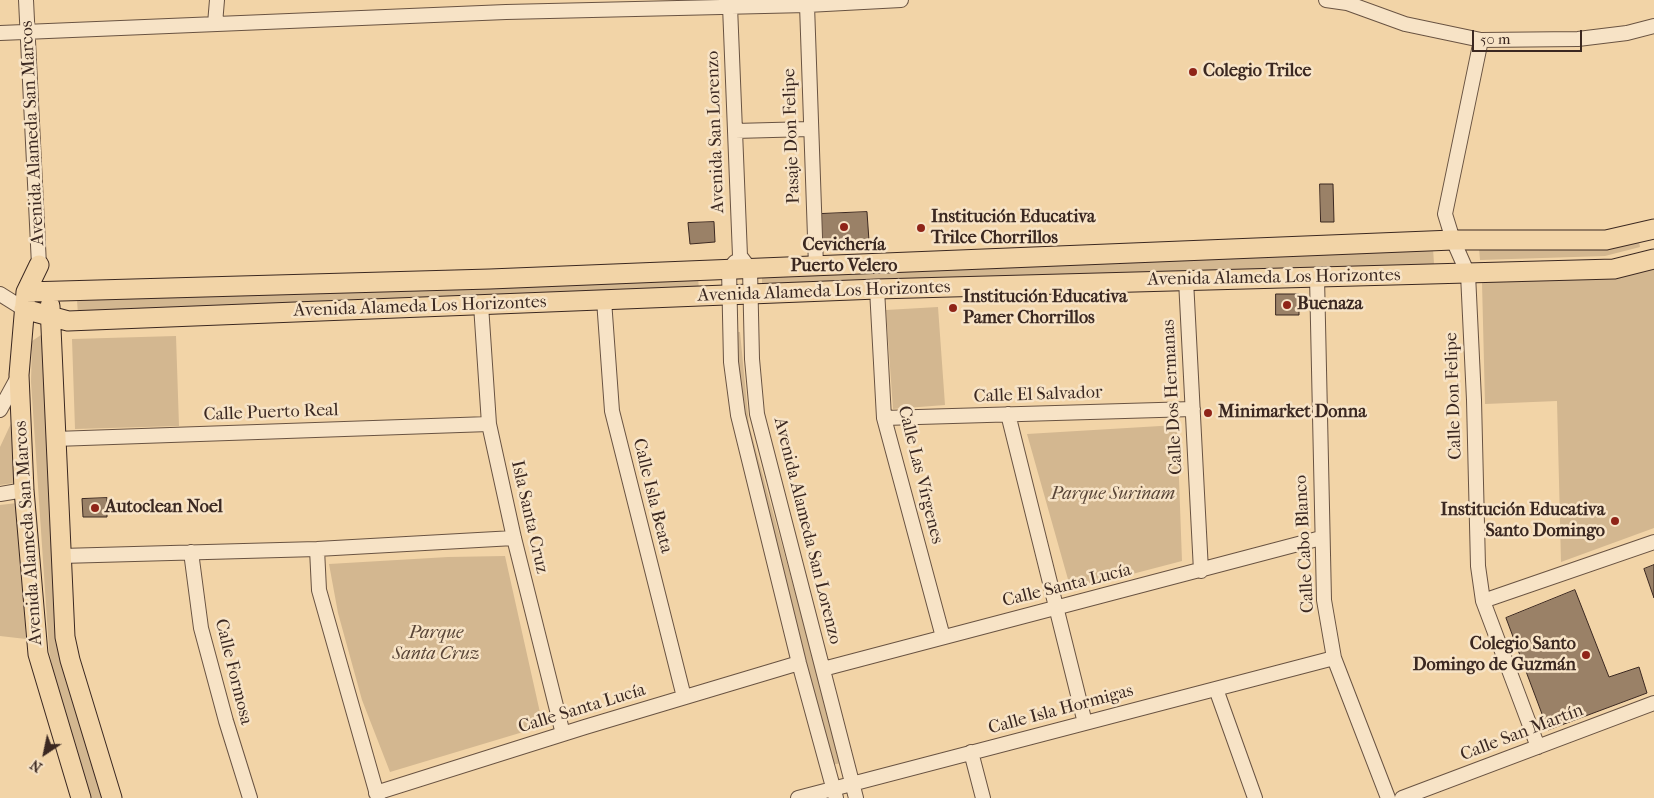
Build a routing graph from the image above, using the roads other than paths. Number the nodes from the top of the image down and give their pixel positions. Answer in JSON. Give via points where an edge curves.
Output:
{"nodes":[{"id":1,"x":26,"y":0,"type":"edge"},
{"id":2,"x":217,"y":0,"type":"edge"},
{"id":3,"x":901,"y":0,"type":"edge"},
{"id":4,"x":1326,"y":0,"type":"edge"},
{"id":5,"x":1345,"y":1,"type":"edge"},
{"id":6,"x":807,"y":5,"type":"junction"},
{"id":7,"x":507,"y":6,"type":"edge"},
{"id":8,"x":730,"y":6,"type":"junction"},
{"id":9,"x":215,"y":24,"type":"junction"},
{"id":10,"x":1654,"y":26,"type":"edge"},
{"id":11,"x":27,"y":32,"type":"junction"},
{"id":12,"x":0,"y":33,"type":"edge"},
{"id":13,"x":1480,"y":40,"type":"junction"},
{"id":14,"x":810,"y":129,"type":"junction"},
{"id":15,"x":735,"y":131,"type":"junction"},
{"id":16,"x":1654,"y":229,"type":"edge"},
{"id":17,"x":1453,"y":240,"type":"junction"},
{"id":18,"x":1654,"y":259,"type":"edge"},
{"id":19,"x":740,"y":264,"type":"junction"},
{"id":20,"x":39,"y":265,"type":"junction"},
{"id":21,"x":816,"y":266,"type":"junction"},
{"id":22,"x":1468,"y":274,"type":"junction"},
{"id":23,"x":1317,"y":277,"type":"junction"},
{"id":24,"x":1186,"y":280,"type":"junction"},
{"id":25,"x":877,"y":289,"type":"junction"},
{"id":26,"x":48,"y":292,"type":"junction"},
{"id":27,"x":0,"y":293,"type":"edge"},
{"id":28,"x":751,"y":294,"type":"junction"},
{"id":29,"x":729,"y":295,"type":"junction"},
{"id":30,"x":25,"y":300,"type":"junction"},
{"id":31,"x":604,"y":300,"type":"junction"},
{"id":32,"x":481,"y":305,"type":"junction"},
{"id":33,"x":51,"y":317,"type":"junction"},
{"id":34,"x":19,"y":375,"type":"junction"},
{"id":35,"x":1193,"y":409,"type":"junction"},
{"id":36,"x":0,"y":410,"type":"edge"},
{"id":37,"x":1008,"y":414,"type":"junction"},
{"id":38,"x":884,"y":418,"type":"junction"},
{"id":39,"x":489,"y":424,"type":"junction"},
{"id":40,"x":55,"y":440,"type":"junction"},
{"id":41,"x":24,"y":490,"type":"junction"},
{"id":42,"x":0,"y":494,"type":"edge"},
{"id":43,"x":514,"y":538,"type":"junction"},
{"id":44,"x":1321,"y":538,"type":"junction"},
{"id":45,"x":1654,"y":542,"type":"edge"},
{"id":46,"x":317,"y":549,"type":"junction"},
{"id":47,"x":191,"y":552,"type":"junction"},
{"id":48,"x":61,"y":556,"type":"junction"},
{"id":49,"x":1201,"y":571,"type":"junction"},
{"id":50,"x":1483,"y":601,"type":"junction"},
{"id":51,"x":1057,"y":608,"type":"junction"},
{"id":52,"x":943,"y":638,"type":"junction"},
{"id":53,"x":1334,"y":658,"type":"junction"},
{"id":54,"x":799,"y":663,"type":"junction"},
{"id":55,"x":823,"y":669,"type":"junction"},
{"id":56,"x":1216,"y":689,"type":"junction"},
{"id":57,"x":684,"y":697,"type":"junction"},
{"id":58,"x":1654,"y":703,"type":"edge"},
{"id":59,"x":1085,"y":723,"type":"junction"},
{"id":60,"x":562,"y":734,"type":"junction"},
{"id":61,"x":1538,"y":747,"type":"junction"},
{"id":62,"x":971,"y":752,"type":"junction"},
{"id":63,"x":852,"y":783,"type":"junction"},
{"id":64,"x":834,"y":793,"type":"edge"},
{"id":65,"x":377,"y":796,"type":"edge"},
{"id":66,"x":81,"y":798,"type":"edge"},
{"id":67,"x":112,"y":798,"type":"edge"},
{"id":68,"x":250,"y":798,"type":"edge"},
{"id":69,"x":798,"y":798,"type":"edge"},
{"id":70,"x":856,"y":798,"type":"edge"},
{"id":71,"x":983,"y":798,"type":"edge"},
{"id":72,"x":1255,"y":798,"type":"edge"},
{"id":73,"x":1388,"y":798,"type":"edge"},
{"id":74,"x":1402,"y":798,"type":"edge"}],
"edges":[{"from":1,"to":11,"type":"street","name":"Avenida Alameda San Marcos"},
{"from":2,"to":9,"type":"street"},
{"from":3,"to":6,"type":"street"},
{"from":4,"to":5,"type":"street"},
{"from":5,"to":13,"type":"street","via":[[1405,24]]},
{"from":6,"to":8,"type":"street"},
{"from":6,"to":14,"type":"street","name":"Pasaje Don Felipe"},
{"from":7,"to":8,"type":"street"},
{"from":7,"to":9,"type":"street"},
{"from":8,"to":15,"type":"street","name":"Avenida San Lorenzo"},
{"from":9,"to":11,"type":"street"},
{"from":10,"to":13,"type":"street","via":[[1627,33],[1578,38]]},
{"from":11,"to":12,"type":"street"},
{"from":11,"to":20,"type":"street","name":"Avenida Alameda San Marcos"},
{"from":13,"to":17,"type":"street","name":"Calle Don Felipe","via":[[1445,214]]},
{"from":14,"to":15,"type":"street"},
{"from":14,"to":21,"type":"street","name":"Pasaje Don Felipe"},
{"from":15,"to":19,"type":"street","name":"Avenida San Lorenzo"},
{"from":16,"to":17,"type":"main road","name":"Avenida Alameda Los Horizontes","via":[[1606,240]]},
{"from":17,"to":21,"type":"main road","name":"Avenida Alameda Los Horizontes"},
{"from":17,"to":22,"type":"street","name":"Calle Don Felipe"},
{"from":18,"to":22,"type":"main road","name":"Avenida Alameda Los Horizontes","via":[[1614,269]]},
{"from":19,"to":21,"type":"main road","name":"Avenida Alameda Los Horizontes"},
{"from":19,"to":26,"type":"main road","name":"Avenida Alameda Los Horizontes"},
{"from":19,"to":28,"type":"street","name":"Avenida Alameda San Lorenzo"},
{"from":19,"to":29,"type":"street"},
{"from":20,"to":26,"type":"main road","name":"Avenida Alameda San Marcos"},
{"from":20,"to":30,"type":"main road","name":"Avenida Alameda San Marcos"},
{"from":22,"to":23,"type":"main road","name":"Avenida Alameda Los Horizontes"},
{"from":22,"to":50,"type":"street","name":"Calle Don Felipe","via":[[1478,566]]},
{"from":23,"to":24,"type":"main road","name":"Avenida Alameda Los Horizontes"},
{"from":23,"to":44,"type":"street","name":"Calle Cabo Blanco"},
{"from":24,"to":25,"type":"main road","name":"Avenida Alameda Los Horizontes"},
{"from":24,"to":35,"type":"street","name":"Calle Dos Hermanas"},
{"from":25,"to":28,"type":"main road","name":"Avenida Alameda Los Horizontes"},
{"from":25,"to":38,"type":"street","name":"Calle Las Vírgenes"},
{"from":26,"to":30,"type":"main road","name":"Avenida Alameda Los Horizontes"},
{"from":26,"to":33,"type":"main road","name":"Avenida Alameda San Marcos"},
{"from":27,"to":30,"type":"street","name":"Avenida Alameda Los Horizontes"},
{"from":28,"to":29,"type":"main road","name":"Avenida Alameda Los Horizontes"},
{"from":28,"to":55,"type":"street","name":"Avenida Alameda San Lorenzo","via":[[757,414]]},
{"from":29,"to":31,"type":"main road","name":"Avenida Alameda Los Horizontes"},
{"from":29,"to":54,"type":"street","via":[[731,362],[738,415]]},
{"from":30,"to":33,"type":"main road","name":"Avenida Alameda Los Horizontes"},
{"from":30,"to":34,"type":"main road","name":"Avenida Alameda San Marcos"},
{"from":31,"to":32,"type":"main road","name":"Avenida Alameda Los Horizontes"},
{"from":31,"to":57,"type":"street","name":"Calle Isla Beata","via":[[612,411]]},
{"from":32,"to":33,"type":"main road","name":"Avenida Alameda Los Horizontes","via":[[68,321]]},
{"from":32,"to":39,"type":"street","name":"Isla Santa Cruz"},
{"from":33,"to":40,"type":"main road","name":"Avenida Alameda San Marcos"},
{"from":34,"to":36,"type":"street"},
{"from":34,"to":41,"type":"main road","name":"Avenida Alameda San Marcos"},
{"from":35,"to":37,"type":"street","name":"Calle El Salvador"},
{"from":35,"to":49,"type":"street","name":"Calle Dos Hermanas"},
{"from":37,"to":38,"type":"street","name":"Calle El Salvador"},
{"from":37,"to":51,"type":"street"},
{"from":38,"to":52,"type":"street","name":"Calle Las Vírgenes"},
{"from":39,"to":40,"type":"street","name":"Calle Puerto Real"},
{"from":39,"to":43,"type":"street","name":"Isla Santa Cruz"},
{"from":40,"to":48,"type":"main road","name":"Avenida Alameda San Marcos"},
{"from":41,"to":42,"type":"street"},
{"from":41,"to":66,"type":"main road","name":"Avenida Alameda San Marcos","via":[[38,654]]},
{"from":43,"to":46,"type":"street"},
{"from":43,"to":60,"type":"street","name":"Isla Santa Cruz"},
{"from":44,"to":49,"type":"street","name":"Calle Santa Lucía"},
{"from":44,"to":53,"type":"street","name":"Calle Cabo Blanco","via":[[1324,600]]},
{"from":45,"to":50,"type":"street"},
{"from":46,"to":47,"type":"street"},
{"from":46,"to":65,"type":"street","via":[[319,590]]},
{"from":47,"to":48,"type":"street"},
{"from":47,"to":68,"type":"street","name":"Calle Formosa","via":[[201,628]]},
{"from":48,"to":67,"type":"main road","name":"Avenida Alameda San Marcos","via":[[65,637]]},
{"from":49,"to":51,"type":"street","name":"Calle Santa Lucía"},
{"from":50,"to":61,"type":"street","name":"Calle Don Felipe"},
{"from":51,"to":52,"type":"street","name":"Calle Santa Lucía"},
{"from":51,"to":59,"type":"street"},
{"from":52,"to":55,"type":"street","name":"Calle Santa Lucía"},
{"from":53,"to":56,"type":"street","name":"Calle Isla Hormigas"},
{"from":53,"to":73,"type":"street","name":"Calle Cabo Blanco"},
{"from":54,"to":57,"type":"street","name":"Calle Santa Lucía"},
{"from":54,"to":64,"type":"street"},
{"from":55,"to":63,"type":"street","name":"Avenida Alameda San Lorenzo"},
{"from":56,"to":59,"type":"street","name":"Calle Isla Hormigas"},
{"from":56,"to":72,"type":"street"},
{"from":57,"to":60,"type":"street","name":"Calle Santa Lucía"},
{"from":58,"to":61,"type":"street","name":"Calle San Martín"},
{"from":59,"to":62,"type":"street","name":"Calle Isla Hormigas"},
{"from":60,"to":65,"type":"street","name":"Calle Santa Lucía"},
{"from":61,"to":74,"type":"street","name":"Calle San Martín"},
{"from":62,"to":63,"type":"street","name":"Calle Isla Hormigas"},
{"from":62,"to":71,"type":"street"},
{"from":63,"to":64,"type":"street","name":"Calle Isla Hormigas"},
{"from":63,"to":70,"type":"street","name":"Avenida Alameda San Lorenzo"},
{"from":64,"to":69,"type":"street","name":"Calle Isla Hormigas"}]}
